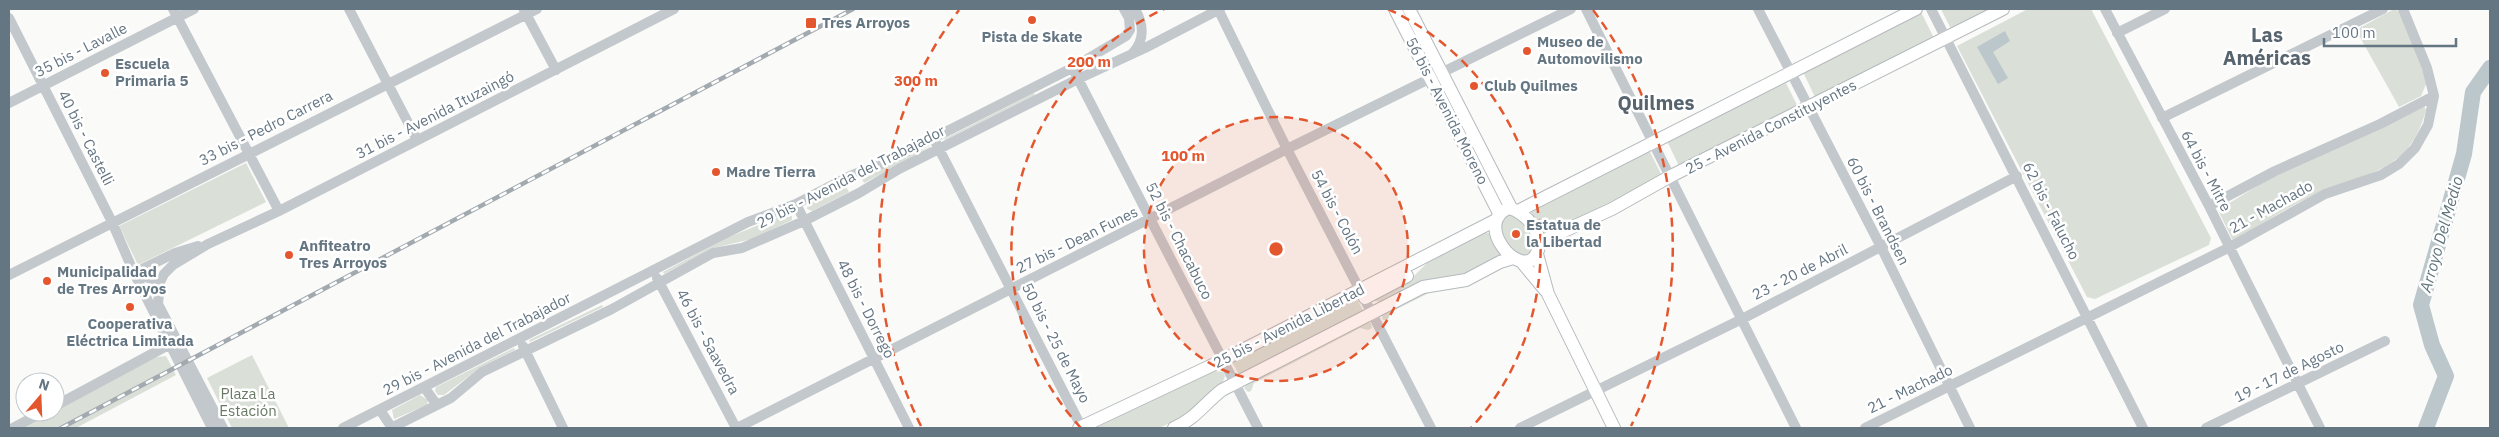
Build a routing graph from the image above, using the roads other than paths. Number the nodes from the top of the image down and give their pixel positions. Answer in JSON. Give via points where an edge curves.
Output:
{"nodes":[{"id":1,"x":194,"y":9,"type":"edge"},
{"id":2,"x":349,"y":9,"type":"edge"},
{"id":3,"x":537,"y":9,"type":"edge"},
{"id":4,"x":674,"y":9,"type":"edge"},
{"id":5,"x":1124,"y":9,"type":"edge"},
{"id":6,"x":1135,"y":9,"type":"edge"},
{"id":7,"x":1219,"y":9,"type":"edge"},
{"id":8,"x":1395,"y":9,"type":"edge"},
{"id":9,"x":1408,"y":9,"type":"edge"},
{"id":10,"x":1571,"y":9,"type":"edge"},
{"id":11,"x":1586,"y":9,"type":"edge"},
{"id":12,"x":1758,"y":9,"type":"edge"},
{"id":13,"x":1916,"y":9,"type":"edge"},
{"id":14,"x":1931,"y":9,"type":"edge"},
{"id":15,"x":2003,"y":9,"type":"edge"},
{"id":16,"x":2104,"y":9,"type":"edge"},
{"id":17,"x":2165,"y":9,"type":"edge"},
{"id":18,"x":2383,"y":9,"type":"edge"},
{"id":19,"x":2403,"y":9,"type":"edge"},
{"id":20,"x":525,"y":11,"type":"edge"},
{"id":21,"x":175,"y":13,"type":"edge"},
{"id":22,"x":9,"y":18,"type":"edge"},
{"id":23,"x":2117,"y":33,"type":"junction"},
{"id":24,"x":1946,"y":38,"type":"junction"},
{"id":25,"x":1120,"y":40,"type":"junction"},
{"id":26,"x":1130,"y":54,"type":"junction"},
{"id":27,"x":1072,"y":68,"type":"junction"},
{"id":28,"x":556,"y":70,"type":"junction"},
{"id":29,"x":1791,"y":73,"type":"junction"},
{"id":30,"x":1436,"y":76,"type":"junction"},
{"id":31,"x":1078,"y":79,"type":"junction"},
{"id":32,"x":388,"y":82,"type":"junction"},
{"id":33,"x":1037,"y":85,"type":"junction"},
{"id":34,"x":44,"y":86,"type":"junction"},
{"id":35,"x":2434,"y":96,"type":"junction"},
{"id":36,"x":1044,"y":97,"type":"junction"},
{"id":37,"x":9,"y":103,"type":"edge"},
{"id":38,"x":1808,"y":109,"type":"junction"},
{"id":39,"x":2162,"y":118,"type":"junction"},
{"id":40,"x":932,"y":138,"type":"junction"},
{"id":41,"x":417,"y":140,"type":"junction"},
{"id":42,"x":1652,"y":142,"type":"junction"},
{"id":43,"x":940,"y":149,"type":"junction"},
{"id":44,"x":1287,"y":149,"type":"junction"},
{"id":45,"x":250,"y":153,"type":"junction"},
{"id":46,"x":850,"y":176,"type":"junction"},
{"id":47,"x":2017,"y":176,"type":"junction"},
{"id":48,"x":1669,"y":177,"type":"junction"},
{"id":49,"x":859,"y":193,"type":"junction"},
{"id":50,"x":796,"y":204,"type":"junction"},
{"id":51,"x":2209,"y":206,"type":"junction"},
{"id":52,"x":279,"y":211,"type":"junction"},
{"id":53,"x":1506,"y":213,"type":"junction"},
{"id":54,"x":1152,"y":219,"type":"junction"},
{"id":55,"x":804,"y":221,"type":"junction"},
{"id":56,"x":112,"y":222,"type":"junction"},
{"id":57,"x":208,"y":244,"type":"junction"},
{"id":58,"x":1881,"y":247,"type":"junction"},
{"id":59,"x":1537,"y":248,"type":"junction"},
{"id":60,"x":2228,"y":248,"type":"junction"},
{"id":61,"x":1517,"y":260,"type":"junction"},
{"id":62,"x":652,"y":271,"type":"junction"},
{"id":63,"x":134,"y":273,"type":"junction"},
{"id":64,"x":9,"y":274,"type":"edge"},
{"id":65,"x":160,"y":282,"type":"junction"},
{"id":66,"x":659,"y":282,"type":"junction"},
{"id":67,"x":1012,"y":289,"type":"junction"},
{"id":68,"x":1363,"y":294,"type":"junction"},
{"id":69,"x":1548,"y":294,"type":"junction"},
{"id":70,"x":606,"y":296,"type":"junction"},
{"id":71,"x":612,"y":309,"type":"junction"},
{"id":72,"x":1374,"y":313,"type":"junction"},
{"id":73,"x":2087,"y":316,"type":"junction"},
{"id":74,"x":1742,"y":319,"type":"junction"},
{"id":75,"x":520,"y":339,"type":"junction"},
{"id":76,"x":2385,"y":341,"type":"dead end"},
{"id":77,"x":173,"y":343,"type":"junction"},
{"id":78,"x":525,"y":351,"type":"junction"},
{"id":79,"x":874,"y":358,"type":"junction"},
{"id":80,"x":1223,"y":360,"type":"junction"},
{"id":81,"x":1235,"y":383,"type":"junction"},
{"id":82,"x":2299,"y":385,"type":"junction"},
{"id":83,"x":1949,"y":386,"type":"junction"},
{"id":84,"x":424,"y":387,"type":"junction"},
{"id":85,"x":1595,"y":390,"type":"junction"},
{"id":86,"x":200,"y":395,"type":"junction"},
{"id":87,"x":65,"y":401,"type":"edge"},
{"id":88,"x":438,"y":406,"type":"junction"},
{"id":89,"x":380,"y":410,"type":"junction"},
{"id":90,"x":24,"y":422,"type":"edge"},
{"id":91,"x":12,"y":428,"type":"edge"},
{"id":92,"x":212,"y":428,"type":"edge"},
{"id":93,"x":223,"y":428,"type":"edge"},
{"id":94,"x":343,"y":428,"type":"edge"},
{"id":95,"x":392,"y":428,"type":"edge"},
{"id":96,"x":563,"y":428,"type":"edge"},
{"id":97,"x":736,"y":428,"type":"edge"},
{"id":98,"x":909,"y":428,"type":"edge"},
{"id":99,"x":1081,"y":428,"type":"edge"},
{"id":100,"x":1174,"y":428,"type":"edge"},
{"id":101,"x":1258,"y":428,"type":"edge"},
{"id":102,"x":1431,"y":428,"type":"edge"},
{"id":103,"x":1520,"y":428,"type":"edge"},
{"id":104,"x":1614,"y":428,"type":"edge"},
{"id":105,"x":1796,"y":428,"type":"edge"},
{"id":106,"x":1865,"y":428,"type":"edge"},
{"id":107,"x":1970,"y":428,"type":"edge"},
{"id":108,"x":2142,"y":428,"type":"edge"},
{"id":109,"x":2206,"y":428,"type":"edge"},
{"id":110,"x":2320,"y":428,"type":"edge"}],
"edges":[{"from":1,"to":21,"type":"street","name":"35 bis - Lavalle"},
{"from":2,"to":32,"type":"street"},
{"from":3,"to":20,"type":"street","name":"33 bis - Pedro Carrera"},
{"from":4,"to":28,"type":"street","name":"31 bis - Avenida Ituzaingó"},
{"from":5,"to":25,"type":"street","name":"29 bis - Avenida del Trabajador","via":[[1130,30]]},
{"from":6,"to":26,"type":"street","via":[[1142,38]]},
{"from":7,"to":26,"type":"street","name":"29 bis - Avenida del Trabajador"},
{"from":7,"to":44,"type":"street","name":"54 bis - Colón"},
{"from":8,"to":30,"type":"main road","name":"56 bis - Avenida Moreno"},
{"from":9,"to":30,"type":"main road","name":"56 bis - Avenida Moreno"},
{"from":10,"to":30,"type":"street","name":"27 bis - Dean Funes"},
{"from":11,"to":42,"type":"street"},
{"from":12,"to":29,"type":"street","name":"60 bis - Brandsen"},
{"from":13,"to":29,"type":"main road"},
{"from":14,"to":24,"type":"street","name":"62 bis - Falucho"},
{"from":15,"to":24,"type":"main road","name":"25 - Avenida Constituyentes"},
{"from":16,"to":23,"type":"street","name":"64 bis - Mitre"},
{"from":17,"to":23,"type":"street"},
{"from":18,"to":39,"type":"street"},
{"from":19,"to":35,"type":"street","via":[[2427,68]]},
{"from":20,"to":28,"type":"street"},
{"from":20,"to":32,"type":"street","name":"33 bis - Pedro Carrera"},
{"from":21,"to":34,"type":"street","name":"35 bis - Lavalle"},
{"from":21,"to":45,"type":"street"},
{"from":22,"to":34,"type":"street","name":"40 bis - Castelli"},
{"from":23,"to":39,"type":"street","name":"64 bis - Mitre"},
{"from":24,"to":38,"type":"main road","name":"25 - Avenida Constituyentes"},
{"from":24,"to":47,"type":"street","name":"62 bis - Falucho"},
{"from":25,"to":26,"type":"street"},
{"from":25,"to":27,"type":"street","name":"29 bis - Avenida del Trabajador"},
{"from":26,"to":31,"type":"street","name":"29 bis - Avenida del Trabajador"},
{"from":27,"to":31,"type":"street","name":"52 bis - Chacabuco"},
{"from":27,"to":33,"type":"street","name":"29 bis - Avenida del Trabajador"},
{"from":28,"to":41,"type":"street","name":"31 bis - Avenida Ituzaingó"},
{"from":29,"to":38,"type":"street","name":"60 bis - Brandsen"},
{"from":29,"to":42,"type":"main road"},
{"from":30,"to":44,"type":"street","name":"27 bis - Dean Funes"},
{"from":30,"to":53,"type":"main road","name":"56 bis - Avenida Moreno"},
{"from":31,"to":36,"type":"street","name":"29 bis - Avenida del Trabajador"},
{"from":31,"to":54,"type":"street","name":"52 bis - Chacabuco"},
{"from":32,"to":41,"type":"street"},
{"from":32,"to":45,"type":"street","name":"33 bis - Pedro Carrera"},
{"from":33,"to":36,"type":"street"},
{"from":33,"to":40,"type":"street","name":"29 bis - Avenida del Trabajador"},
{"from":34,"to":37,"type":"street","name":"35 bis - Lavalle"},
{"from":34,"to":56,"type":"street","name":"40 bis - Castelli"},
{"from":35,"to":51,"type":"street","name":"21 - Machado"},
{"from":35,"to":60,"type":"street","name":"21 - Machado","via":[[2428,125],[2415,148],[2399,164],[2381,175],[2325,194]]},
{"from":36,"to":43,"type":"street","name":"29 bis - Avenida del Trabajador"},
{"from":38,"to":48,"type":"main road","name":"25 - Avenida Constituyentes"},
{"from":38,"to":58,"type":"street","name":"60 bis - Brandsen"},
{"from":39,"to":51,"type":"street","name":"64 bis - Mitre"},
{"from":40,"to":43,"type":"street","name":"50 bis - 25 de Mayo"},
{"from":40,"to":46,"type":"street","name":"29 bis - Avenida del Trabajador"},
{"from":41,"to":52,"type":"street","name":"31 bis - Avenida Ituzaingó"},
{"from":42,"to":48,"type":"street"},
{"from":42,"to":53,"type":"main road"},
{"from":43,"to":49,"type":"street","name":"29 bis - Avenida del Trabajador"},
{"from":43,"to":67,"type":"street","name":"50 bis - 25 de Mayo"},
{"from":44,"to":54,"type":"street","name":"27 bis - Dean Funes"},
{"from":44,"to":68,"type":"street","name":"54 bis - Colón"},
{"from":45,"to":52,"type":"street"},
{"from":45,"to":56,"type":"street","name":"33 bis - Pedro Carrera"},
{"from":46,"to":49,"type":"street"},
{"from":46,"to":50,"type":"street","name":"29 bis - Avenida del Trabajador"},
{"from":47,"to":58,"type":"street","name":"23 - 20 de Abril"},
{"from":47,"to":73,"type":"street","name":"62 bis - Falucho"},
{"from":48,"to":59,"type":"main road","name":"25 - Avenida Constituyentes"},
{"from":48,"to":74,"type":"street"},
{"from":49,"to":55,"type":"street","name":"29 bis - Avenida del Trabajador"},
{"from":50,"to":55,"type":"street","name":"48 bis - Dorrego"},
{"from":50,"to":62,"type":"street","name":"29 bis - Avenida del Trabajador","via":[[748,222]]},
{"from":51,"to":60,"type":"street","name":"64 bis - Mitre"},
{"from":52,"to":57,"type":"street","name":"31 bis - Avenida Ituzaingó"},
{"from":53,"to":59,"type":"main road","via":[[1533,226]]},
{"from":53,"to":61,"type":"main road","via":[[1496,231],[1499,240]]},
{"from":53,"to":68,"type":"main road","name":"25 bis - Avenida Libertad"},
{"from":54,"to":67,"type":"street","name":"27 bis - Dean Funes"},
{"from":54,"to":80,"type":"street","name":"52 bis - Chacabuco"},
{"from":55,"to":66,"type":"street","name":"29 bis - Avenida del Trabajador","via":[[747,246],[713,253]]},
{"from":55,"to":79,"type":"street","name":"48 bis - Dorrego"},
{"from":56,"to":63,"type":"street","name":"40 bis - Castelli"},
{"from":56,"to":64,"type":"street","name":"33 bis - Pedro Carrera"},
{"from":57,"to":63,"type":"street","name":"31 bis - Avenida Ituzaingó","via":[[175,253]]},
{"from":57,"to":65,"type":"street","name":"31 bis - Avenida Ituzaingó","via":[[173,266]]},
{"from":58,"to":74,"type":"street","name":"23 - 20 de Abril"},
{"from":58,"to":83,"type":"street","name":"60 bis - Brandsen"},
{"from":59,"to":61,"type":"main road","name":"25 - Avenida Constituyentes","via":[[1529,261]]},
{"from":59,"to":69,"type":"main road"},
{"from":60,"to":73,"type":"street","name":"21 - Machado"},
{"from":60,"to":82,"type":"street","name":"64 bis - Mitre"},
{"from":61,"to":69,"type":"main road"},
{"from":61,"to":72,"type":"main road","name":"25 bis - Avenida Libertad","via":[[1500,262],[1466,280],[1423,287]]},
{"from":62,"to":66,"type":"street","name":"46 bis - Saavedra"},
{"from":62,"to":70,"type":"street","name":"29 bis - Avenida del Trabajador"},
{"from":63,"to":65,"type":"street"},
{"from":63,"to":77,"type":"street","name":"40 bis - Castelli"},
{"from":65,"to":77,"type":"street","name":"40 bis - Castelli","via":[[158,304]]},
{"from":66,"to":71,"type":"street","name":"29 bis - Avenida del Trabajador"},
{"from":66,"to":97,"type":"street","name":"46 bis - Saavedra"},
{"from":67,"to":79,"type":"street","name":"27 bis - Dean Funes"},
{"from":67,"to":99,"type":"street","name":"50 bis - 25 de Mayo"},
{"from":68,"to":72,"type":"street","name":"54 bis - Colón"},
{"from":68,"to":80,"type":"main road","name":"25 bis - Avenida Libertad"},
{"from":69,"to":85,"type":"main road"},
{"from":70,"to":71,"type":"street"},
{"from":70,"to":75,"type":"street","name":"29 bis - Avenida del Trabajador"},
{"from":71,"to":78,"type":"street","name":"29 bis - Avenida del Trabajador"},
{"from":72,"to":81,"type":"main road","name":"25 bis - Avenida Libertad"},
{"from":72,"to":102,"type":"street","name":"54 bis - Colón"},
{"from":73,"to":83,"type":"street","name":"21 - Machado"},
{"from":73,"to":108,"type":"street","name":"62 bis - Falucho"},
{"from":74,"to":85,"type":"street","name":"23 - 20 de Abril"},
{"from":74,"to":105,"type":"street"},
{"from":75,"to":78,"type":"street"},
{"from":75,"to":84,"type":"street","name":"29 bis - Avenida del Trabajador"},
{"from":76,"to":82,"type":"street","name":"19 - 17 de Agosto"},
{"from":77,"to":86,"type":"street","name":"40 bis - Castelli"},
{"from":77,"to":87,"type":"street"},
{"from":78,"to":88,"type":"street","name":"29 bis - Avenida del Trabajador","via":[[482,372]]},
{"from":78,"to":96,"type":"street"},
{"from":79,"to":97,"type":"street","name":"27 bis - Dean Funes"},
{"from":79,"to":98,"type":"street","name":"48 bis - Dorrego"},
{"from":80,"to":81,"type":"street","name":"52 bis - Chacabuco"},
{"from":80,"to":99,"type":"main road","name":"25 bis - Avenida Libertad"},
{"from":81,"to":100,"type":"main road","name":"25 bis - Avenida Libertad","via":[[1210,400],[1192,418]]},
{"from":81,"to":101,"type":"street","name":"52 bis - Chacabuco"},
{"from":82,"to":109,"type":"street","name":"19 - 17 de Agosto"},
{"from":82,"to":110,"type":"street","name":"64 bis - Mitre"},
{"from":83,"to":106,"type":"street","name":"21 - Machado"},
{"from":83,"to":107,"type":"street","name":"60 bis - Brandsen"},
{"from":84,"to":88,"type":"street"},
{"from":84,"to":89,"type":"street","name":"29 bis - Avenida del Trabajador"},
{"from":85,"to":103,"type":"street","name":"23 - 20 de Abril"},
{"from":85,"to":104,"type":"main road"},
{"from":86,"to":92,"type":"street","name":"40 bis - Castelli"},
{"from":86,"to":93,"type":"street","name":"40 bis - Castelli"},
{"from":88,"to":95,"type":"street","name":"29 bis - Avenida del Trabajador"},
{"from":89,"to":94,"type":"street","name":"29 bis - Avenida del Trabajador"},
{"from":89,"to":95,"type":"street"},
{"from":90,"to":91,"type":"street"}]}
